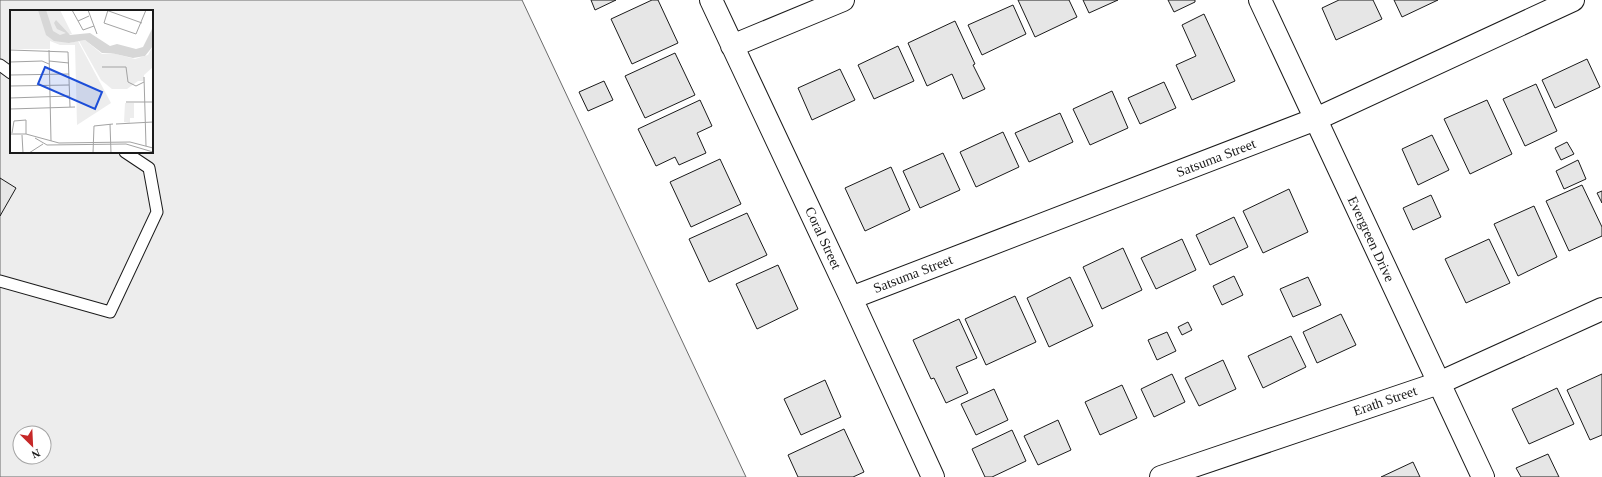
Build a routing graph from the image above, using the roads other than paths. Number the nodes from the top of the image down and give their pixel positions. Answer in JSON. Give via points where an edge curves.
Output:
{"nodes":[{"id":1,"x":711,"y":0,"type":"edge"},
{"id":2,"x":842,"y":0,"type":"edge"},
{"id":3,"x":1260,"y":0,"type":"edge"},
{"id":4,"x":1573,"y":0,"type":"edge"},
{"id":5,"x":732,"y":46,"type":"junction"},
{"id":6,"x":0,"y":65,"type":"edge"},
{"id":7,"x":10,"y":72,"type":"edge"},
{"id":8,"x":1316,"y":120,"type":"junction"},
{"id":9,"x":127,"y":153,"type":"edge"},
{"id":10,"x":0,"y":281,"type":"edge"},
{"id":11,"x":851,"y":298,"type":"junction"},
{"id":12,"x":1602,"y":309,"type":"edge"},
{"id":13,"x":1439,"y":383,"type":"junction"},
{"id":14,"x":933,"y":477,"type":"edge"},
{"id":15,"x":1161,"y":477,"type":"edge"},
{"id":16,"x":1483,"y":477,"type":"edge"}],
"edges":[{"from":1,"to":5,"type":"street","name":"Coral Street"},
{"from":2,"to":5,"type":"street"},
{"from":3,"to":8,"type":"street","name":"Evergreen Drive"},
{"from":4,"to":8,"type":"street","name":"Satsuma Street"},
{"from":5,"to":11,"type":"street","name":"Coral Street"},
{"from":6,"to":7,"type":"lane"},
{"from":8,"to":11,"type":"street","name":"Satsuma Street"},
{"from":8,"to":13,"type":"street","name":"Evergreen Drive"},
{"from":9,"to":10,"type":"lane","via":[[149,168],[157,212],[110,312]]},
{"from":11,"to":14,"type":"street","name":"Coral Street"},
{"from":12,"to":13,"type":"street","name":"Erath Street"},
{"from":13,"to":15,"type":"street","name":"Erath Street"},
{"from":13,"to":16,"type":"street","name":"Evergreen Drive"}]}
